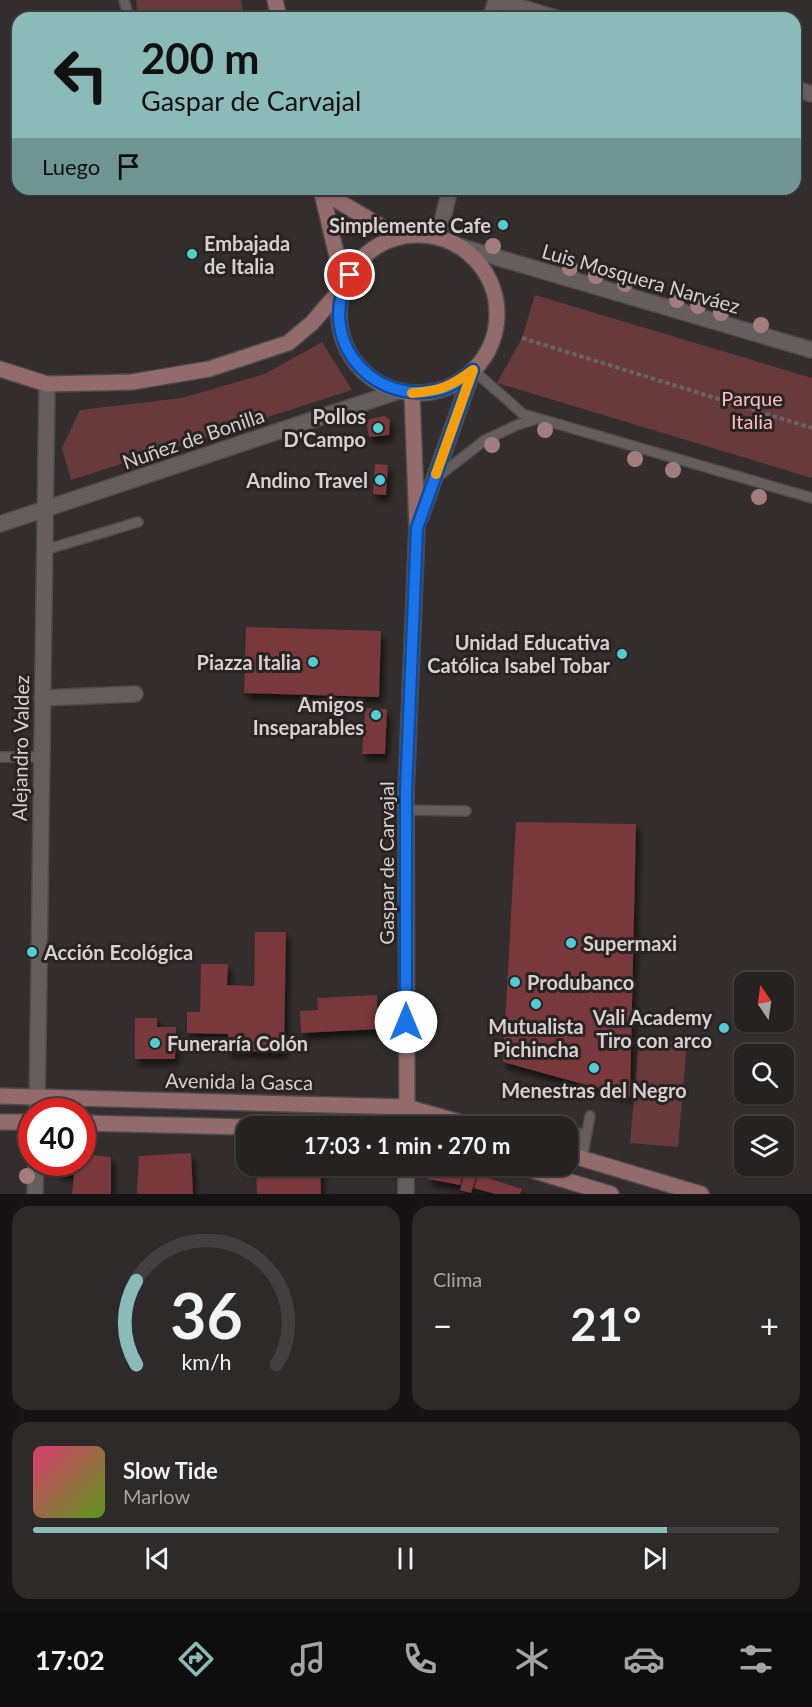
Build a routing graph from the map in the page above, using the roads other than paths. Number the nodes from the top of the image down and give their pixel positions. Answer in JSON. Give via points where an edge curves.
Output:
{"nodes":[{"id":1,"x":496,"y":0,"type":"edge"},
{"id":2,"x":536,"y":12,"type":"edge"},
{"id":3,"x":322,"y":195,"type":"edge"},
{"id":4,"x":329,"y":195,"type":"edge"},
{"id":5,"x":448,"y":195,"type":"edge"},
{"id":6,"x":399,"y":237,"type":"junction"},
{"id":7,"x":438,"y":237,"type":"junction"},
{"id":8,"x":458,"y":246,"type":"junction"},
{"id":9,"x":344,"y":286,"type":"junction"},
{"id":10,"x":812,"y":350,"type":"edge"},
{"id":11,"x":0,"y":369,"type":"edge"},
{"id":12,"x":473,"y":370,"type":"junction"},
{"id":13,"x":47,"y":384,"type":"junction"},
{"id":14,"x":405,"y":392,"type":"junction"},
{"id":15,"x":538,"y":419,"type":"junction"},
{"id":16,"x":434,"y":479,"type":"junction"},
{"id":17,"x":812,"y":498,"type":"edge"},
{"id":18,"x":45,"y":510,"type":"junction"},
{"id":19,"x":138,"y":522,"type":"dead end"},
{"id":20,"x":0,"y":524,"type":"edge"},
{"id":21,"x":417,"y":528,"type":"junction"},
{"id":22,"x":45,"y":550,"type":"junction"},
{"id":23,"x":135,"y":694,"type":"dead end"},
{"id":24,"x":42,"y":698,"type":"junction"},
{"id":25,"x":0,"y":757,"type":"edge"},
{"id":26,"x":41,"y":757,"type":"junction"},
{"id":27,"x":406,"y":810,"type":"junction"},
{"id":28,"x":466,"y":811,"type":"dead end"},
{"id":29,"x":0,"y":1096,"type":"edge"},
{"id":30,"x":37,"y":1098,"type":"edge"},
{"id":31,"x":18,"y":1100,"type":"edge"},
{"id":32,"x":164,"y":1100,"type":"junction"},
{"id":33,"x":96,"y":1102,"type":"edge"},
{"id":34,"x":406,"y":1107,"type":"junction"},
{"id":35,"x":406,"y":1116,"type":"edge"},
{"id":36,"x":438,"y":1116,"type":"edge"},
{"id":37,"x":590,"y":1116,"type":"dead end"},
{"id":38,"x":0,"y":1122,"type":"edge"},
{"id":39,"x":18,"y":1122,"type":"edge"},
{"id":40,"x":96,"y":1124,"type":"edge"},
{"id":41,"x":162,"y":1126,"type":"junction"},
{"id":42,"x":236,"y":1128,"type":"edge"},
{"id":43,"x":579,"y":1133,"type":"dead end"},
{"id":44,"x":578,"y":1138,"type":"edge"},
{"id":45,"x":578,"y":1146,"type":"edge"},
{"id":46,"x":578,"y":1157,"type":"edge"},
{"id":47,"x":36,"y":1176,"type":"edge"},
{"id":48,"x":406,"y":1176,"type":"edge"},
{"id":49,"x":551,"y":1176,"type":"edge"},
{"id":50,"x":35,"y":1194,"type":"edge"},
{"id":51,"x":406,"y":1194,"type":"edge"},
{"id":52,"x":611,"y":1194,"type":"edge"},
{"id":53,"x":701,"y":1194,"type":"edge"}],
"edges":[{"from":1,"to":2,"type":"street"},
{"from":3,"to":9,"type":"street"},
{"from":4,"to":6,"type":"street"},
{"from":5,"to":7,"type":"street"},
{"from":6,"to":7,"type":"street","name":"Gaspar de Carvajal"},
{"from":6,"to":9,"type":"street","name":"Gaspar de Carvajal","via":[[376,247],[356,264]]},
{"from":7,"to":8,"type":"street","name":"Gaspar de Carvajal"},
{"from":8,"to":10,"type":"street","name":"Luis Mosquera Narváez"},
{"from":8,"to":12,"type":"street","name":"Gaspar de Carvajal","via":[[477,261],[490,281],[497,304],[496,328],[488,351]]},
{"from":9,"to":13,"type":"street","via":[[312,323],[288,343],[209,369],[132,382]]},
{"from":9,"to":14,"type":"street","name":"Gaspar de Carvajal","via":[[338,312],[342,339],[354,362],[374,380]]},
{"from":11,"to":13,"type":"street"},
{"from":12,"to":14,"type":"street","name":"Gaspar de Carvajal","via":[[455,384],[434,391]]},
{"from":12,"to":15,"type":"lane","via":[[524,414]]},
{"from":12,"to":16,"type":"street","name":"Gaspar de Carvajal"},
{"from":13,"to":18,"type":"street","name":"Alejandro Valdez"},
{"from":14,"to":18,"type":"street","name":"Nuñez de Bonilla"},
{"from":14,"to":21,"type":"street","name":"Gaspar de Carvajal"},
{"from":15,"to":16,"type":"lane","via":[[485,440]]},
{"from":15,"to":17,"type":"lane"},
{"from":16,"to":21,"type":"street","name":"Gaspar de Carvajal"},
{"from":18,"to":20,"type":"street","name":"Nuñez de Bonilla"},
{"from":18,"to":22,"type":"street","name":"Alejandro Valdez"},
{"from":19,"to":22,"type":"lane"},
{"from":21,"to":27,"type":"street","name":"Gaspar de Carvajal"},
{"from":22,"to":24,"type":"street","name":"Alejandro Valdez"},
{"from":23,"to":24,"type":"street"},
{"from":24,"to":26,"type":"street","name":"Alejandro Valdez"},
{"from":25,"to":26,"type":"lane"},
{"from":26,"to":30,"type":"street","name":"Alejandro Valdez"},
{"from":27,"to":28,"type":"lane"},
{"from":27,"to":34,"type":"street","name":"Gaspar de Carvajal"},
{"from":29,"to":31,"type":"street","name":"Avenida la Gasca"},
{"from":32,"to":33,"type":"street","name":"Avenida la Gasca"},
{"from":32,"to":34,"type":"street","name":"Avenida la Gasca"},
{"from":32,"to":41,"type":"street"},
{"from":34,"to":35,"type":"street","name":"Gaspar de Carvajal"},
{"from":34,"to":36,"type":"street","name":"Avenida la Gasca"},
{"from":37,"to":45,"type":"lane"},
{"from":38,"to":39,"type":"street"},
{"from":40,"to":41,"type":"street"},
{"from":41,"to":42,"type":"street"},
{"from":43,"to":44,"type":"lane"},
{"from":46,"to":53,"type":"street"},
{"from":47,"to":50,"type":"street"},
{"from":48,"to":51,"type":"street"},
{"from":49,"to":52,"type":"street"}]}
